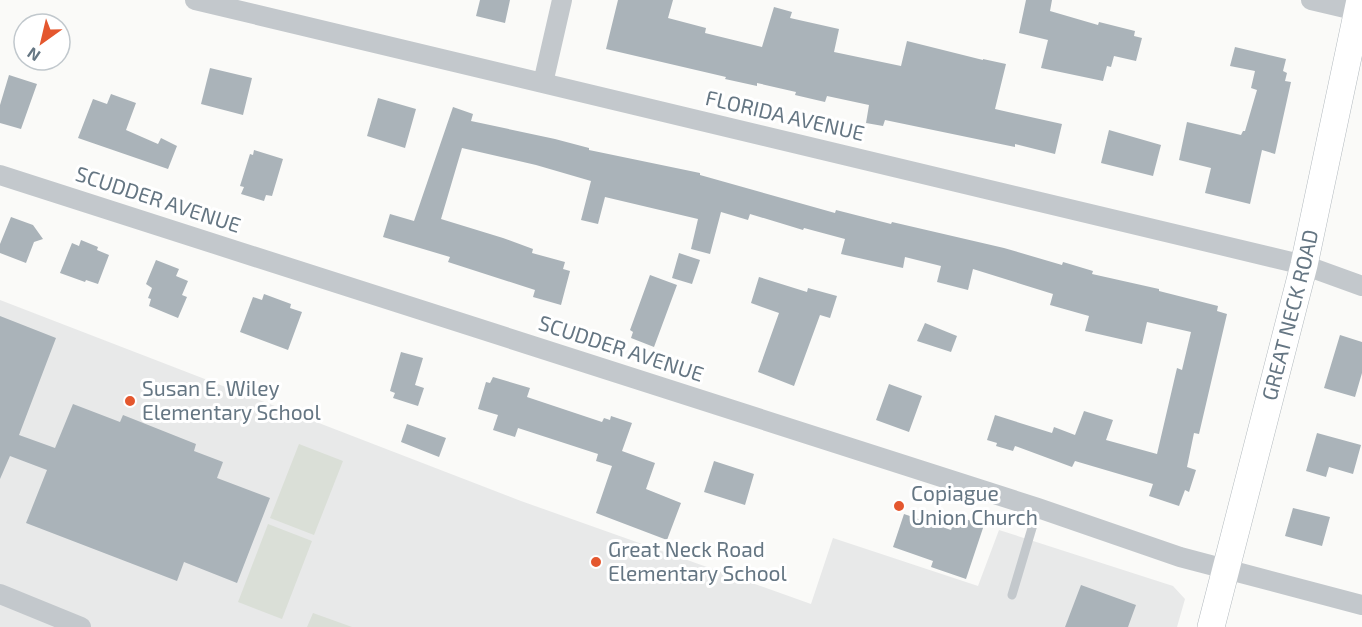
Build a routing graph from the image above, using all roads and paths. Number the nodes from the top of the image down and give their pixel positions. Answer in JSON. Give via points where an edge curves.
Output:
{"nodes":[{"id":1,"x":195,"y":0,"type":"edge"},
{"id":2,"x":562,"y":0,"type":"edge"},
{"id":3,"x":1311,"y":0,"type":"edge"},
{"id":4,"x":1360,"y":8,"type":"edge"},
{"id":5,"x":543,"y":83,"type":"junction"},
{"id":6,"x":0,"y":175,"type":"edge"},
{"id":7,"x":1304,"y":265,"type":"junction"},
{"id":8,"x":1362,"y":286,"type":"edge"},
{"id":9,"x":1038,"y":508,"type":"junction"},
{"id":10,"x":1226,"y":569,"type":"junction"},
{"id":11,"x":0,"y":594,"type":"edge"},
{"id":12,"x":1012,"y":594,"type":"dead end"},
{"id":13,"x":1362,"y":605,"type":"edge"},
{"id":14,"x":81,"y":627,"type":"edge"},
{"id":15,"x":1211,"y":627,"type":"edge"}],
"edges":[{"from":1,"to":5,"type":"street","name":"FLORIDA AVENUE"},
{"from":2,"to":5,"type":"street"},
{"from":3,"to":4,"type":"street"},
{"from":4,"to":7,"type":"main road","name":"GREAT NECK ROAD"},
{"from":5,"to":7,"type":"street","name":"FLORIDA AVENUE"},
{"from":6,"to":9,"type":"street","name":"SCUDDER AVENUE"},
{"from":7,"to":8,"type":"street","name":"FLORIDA AVENUE"},
{"from":7,"to":10,"type":"main road","name":"GREAT NECK ROAD"},
{"from":9,"to":10,"type":"street","name":"SCUDDER AVENUE"},
{"from":9,"to":12,"type":"lane"},
{"from":10,"to":13,"type":"street","name":"SCUDDER AVENUE"},
{"from":10,"to":15,"type":"main road","name":"GREAT NECK ROAD"},
{"from":11,"to":14,"type":"street"}]}
